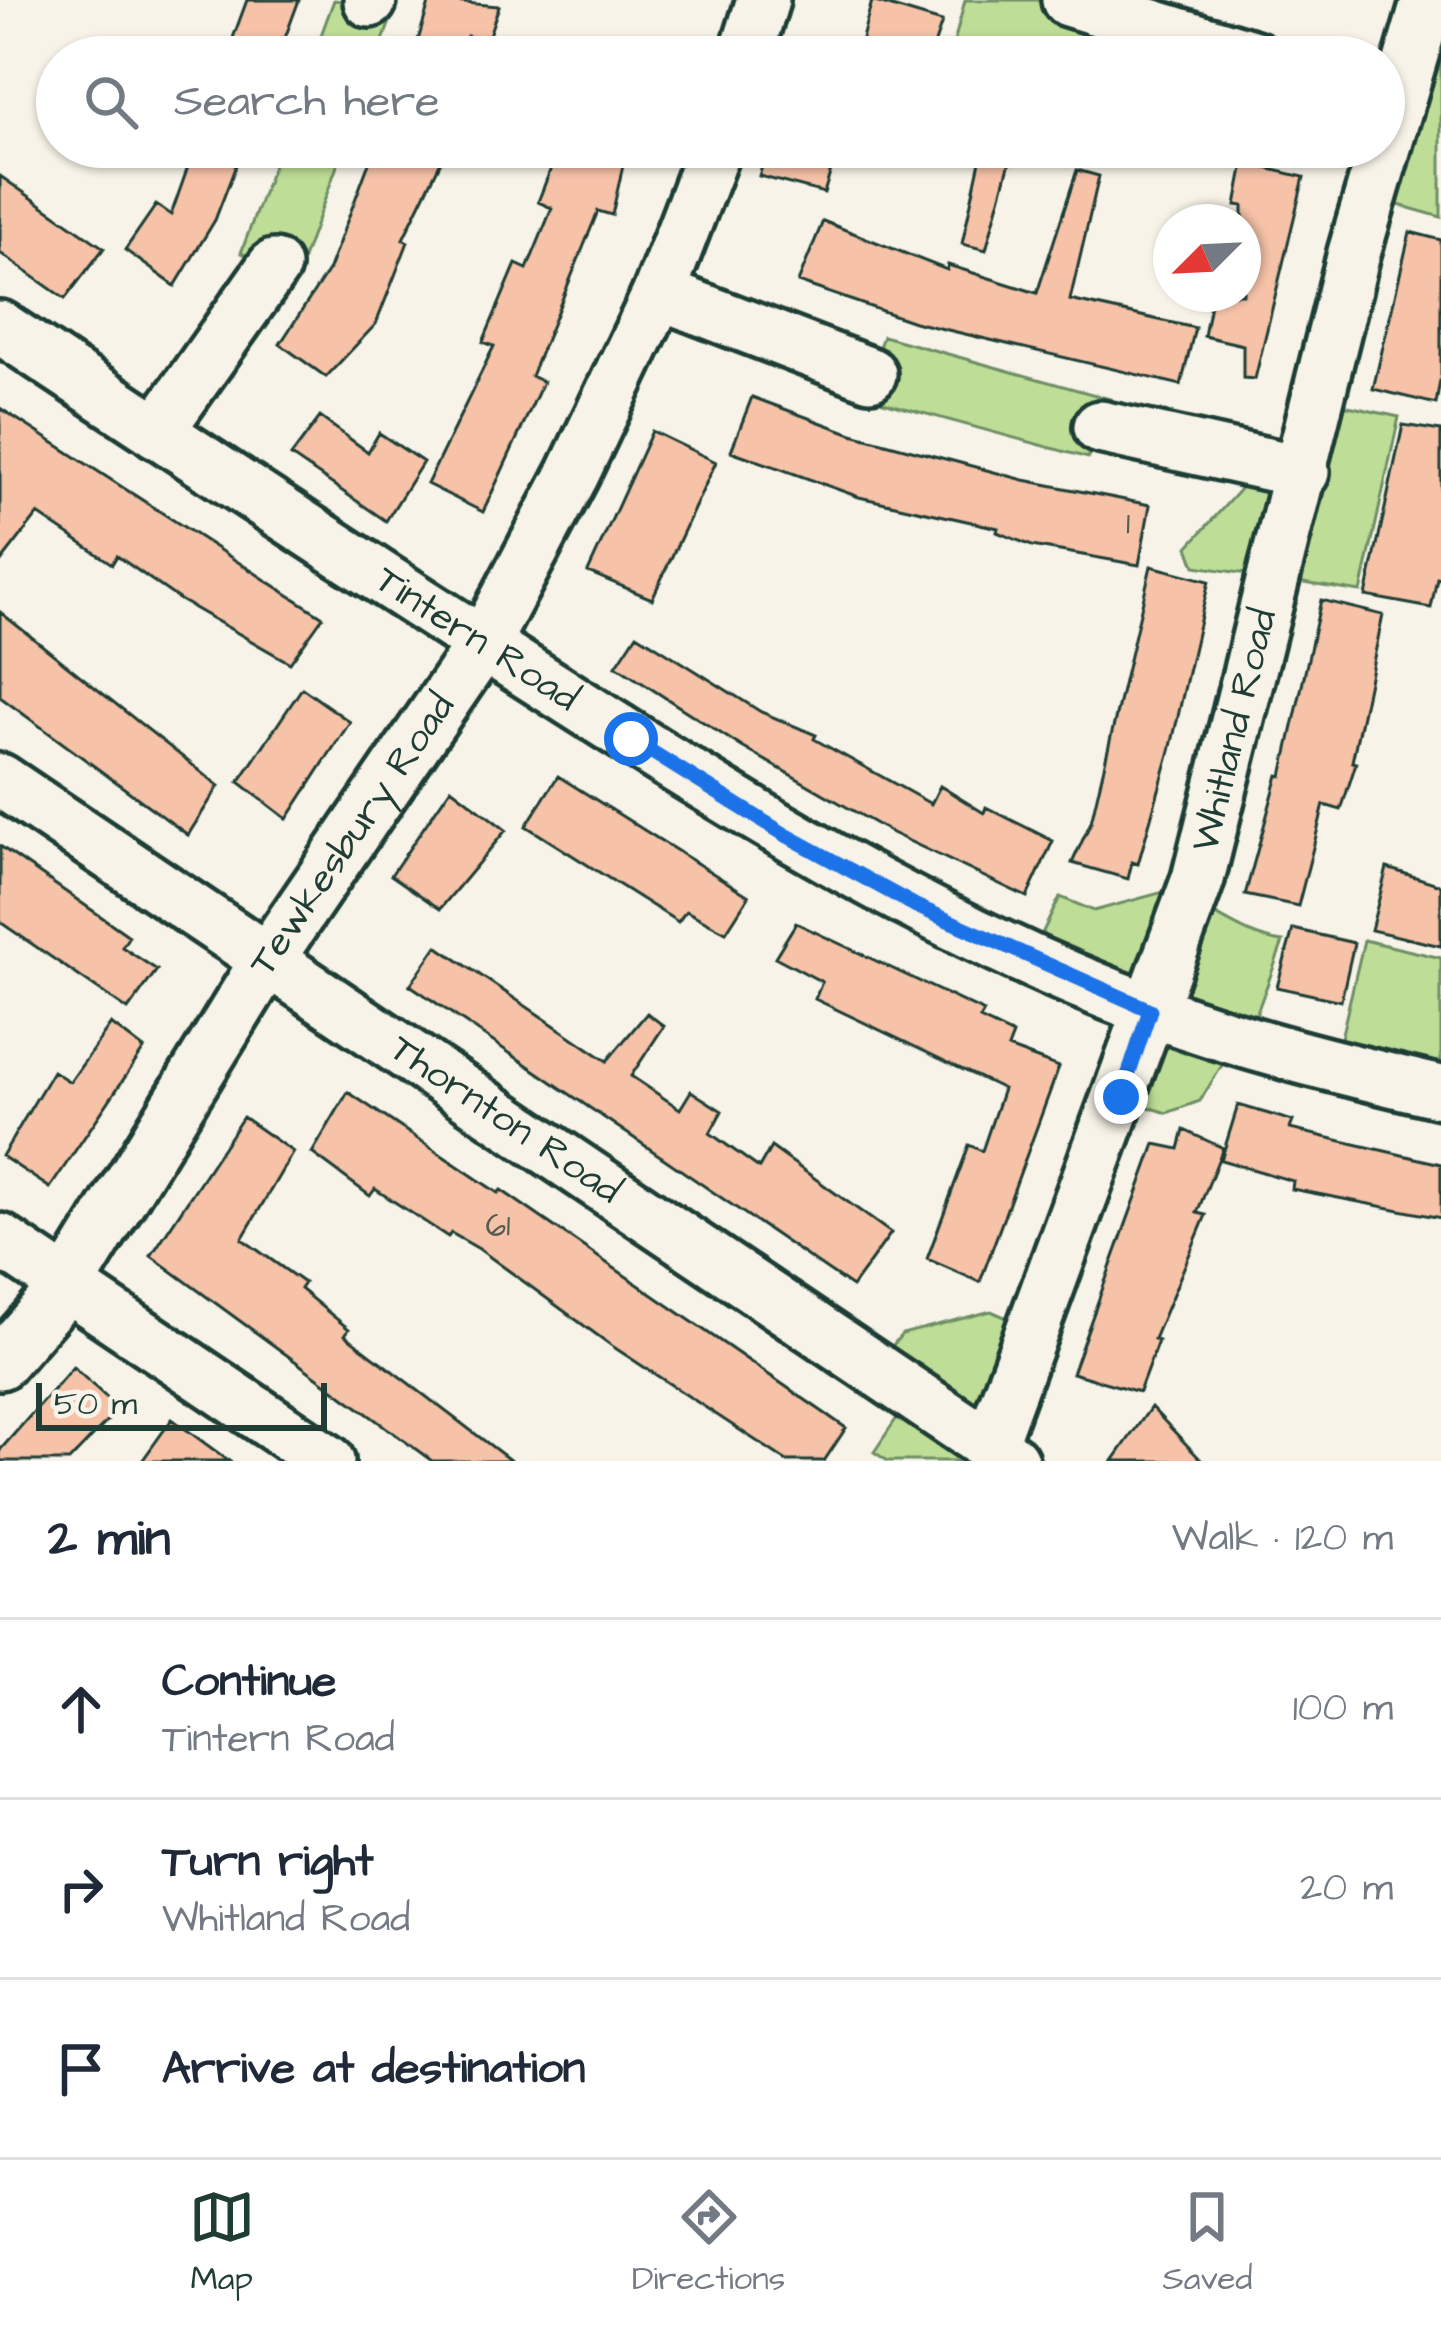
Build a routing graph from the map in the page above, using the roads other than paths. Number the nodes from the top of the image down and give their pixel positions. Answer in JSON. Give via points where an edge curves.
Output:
{"nodes":[{"id":1,"x":763,"y":0,"type":"edge"},
{"id":2,"x":1068,"y":0,"type":"edge"},
{"id":3,"x":1428,"y":0,"type":"edge"},
{"id":4,"x":752,"y":36,"type":"edge"},
{"id":5,"x":1185,"y":36,"type":"edge"},
{"id":6,"x":1405,"y":62,"type":"edge"},
{"id":7,"x":707,"y":168,"type":"edge"},
{"id":8,"x":1374,"y":168,"type":"edge"},
{"id":9,"x":274,"y":266,"type":"dead end"},
{"id":10,"x":659,"y":293,"type":"junction"},
{"id":11,"x":0,"y":327,"type":"edge"},
{"id":12,"x":870,"y":374,"type":"dead end"},
{"id":13,"x":1100,"y":428,"type":"dead end"},
{"id":14,"x":158,"y":432,"type":"junction"},
{"id":15,"x":1304,"y":472,"type":"junction"},
{"id":16,"x":483,"y":644,"type":"junction"},
{"id":17,"x":0,"y":780,"type":"edge"},
{"id":18,"x":267,"y":960,"type":"junction"},
{"id":19,"x":1150,"y":1010,"type":"junction"},
{"id":20,"x":1441,"y":1092,"type":"edge"},
{"id":21,"x":0,"y":1240,"type":"edge"},
{"id":22,"x":67,"y":1286,"type":"junction"},
{"id":23,"x":0,"y":1364,"type":"edge"},
{"id":24,"x":1001,"y":1453,"type":"edge"},
{"id":25,"x":328,"y":1461,"type":"edge"}],
"edges":[{"from":1,"to":4,"type":"street"},
{"from":2,"to":5,"type":"street"},
{"from":3,"to":6,"type":"street","name":"Whitland Road"},
{"from":7,"to":10,"type":"street","name":"Tewkesbury Road"},
{"from":8,"to":15,"type":"street","name":"Whitland Road"},
{"from":9,"to":14,"type":"street"},
{"from":10,"to":12,"type":"street"},
{"from":10,"to":16,"type":"street","name":"Tewkesbury Road"},
{"from":11,"to":14,"type":"street","name":"Tintern Road"},
{"from":13,"to":15,"type":"street"},
{"from":14,"to":16,"type":"street","name":"Tintern Road"},
{"from":15,"to":19,"type":"street","name":"Whitland Road","via":[[1198,880]]},
{"from":16,"to":18,"type":"street","name":"Tewkesbury Road"},
{"from":16,"to":19,"type":"street","name":"Tintern Road","via":[[784,834],[916,906]]},
{"from":17,"to":18,"type":"street","name":"Thornton Road"},
{"from":18,"to":22,"type":"street","name":"Tewkesbury Road"},
{"from":18,"to":24,"type":"street","name":"Thornton Road"},
{"from":19,"to":20,"type":"street","name":"Tintern Road","via":[[1294,1059]]},
{"from":19,"to":24,"type":"street","name":"Whitland Road"},
{"from":21,"to":22,"type":"street"},
{"from":22,"to":23,"type":"street","name":"Tewkesbury Road"},
{"from":22,"to":25,"type":"street"}]}
